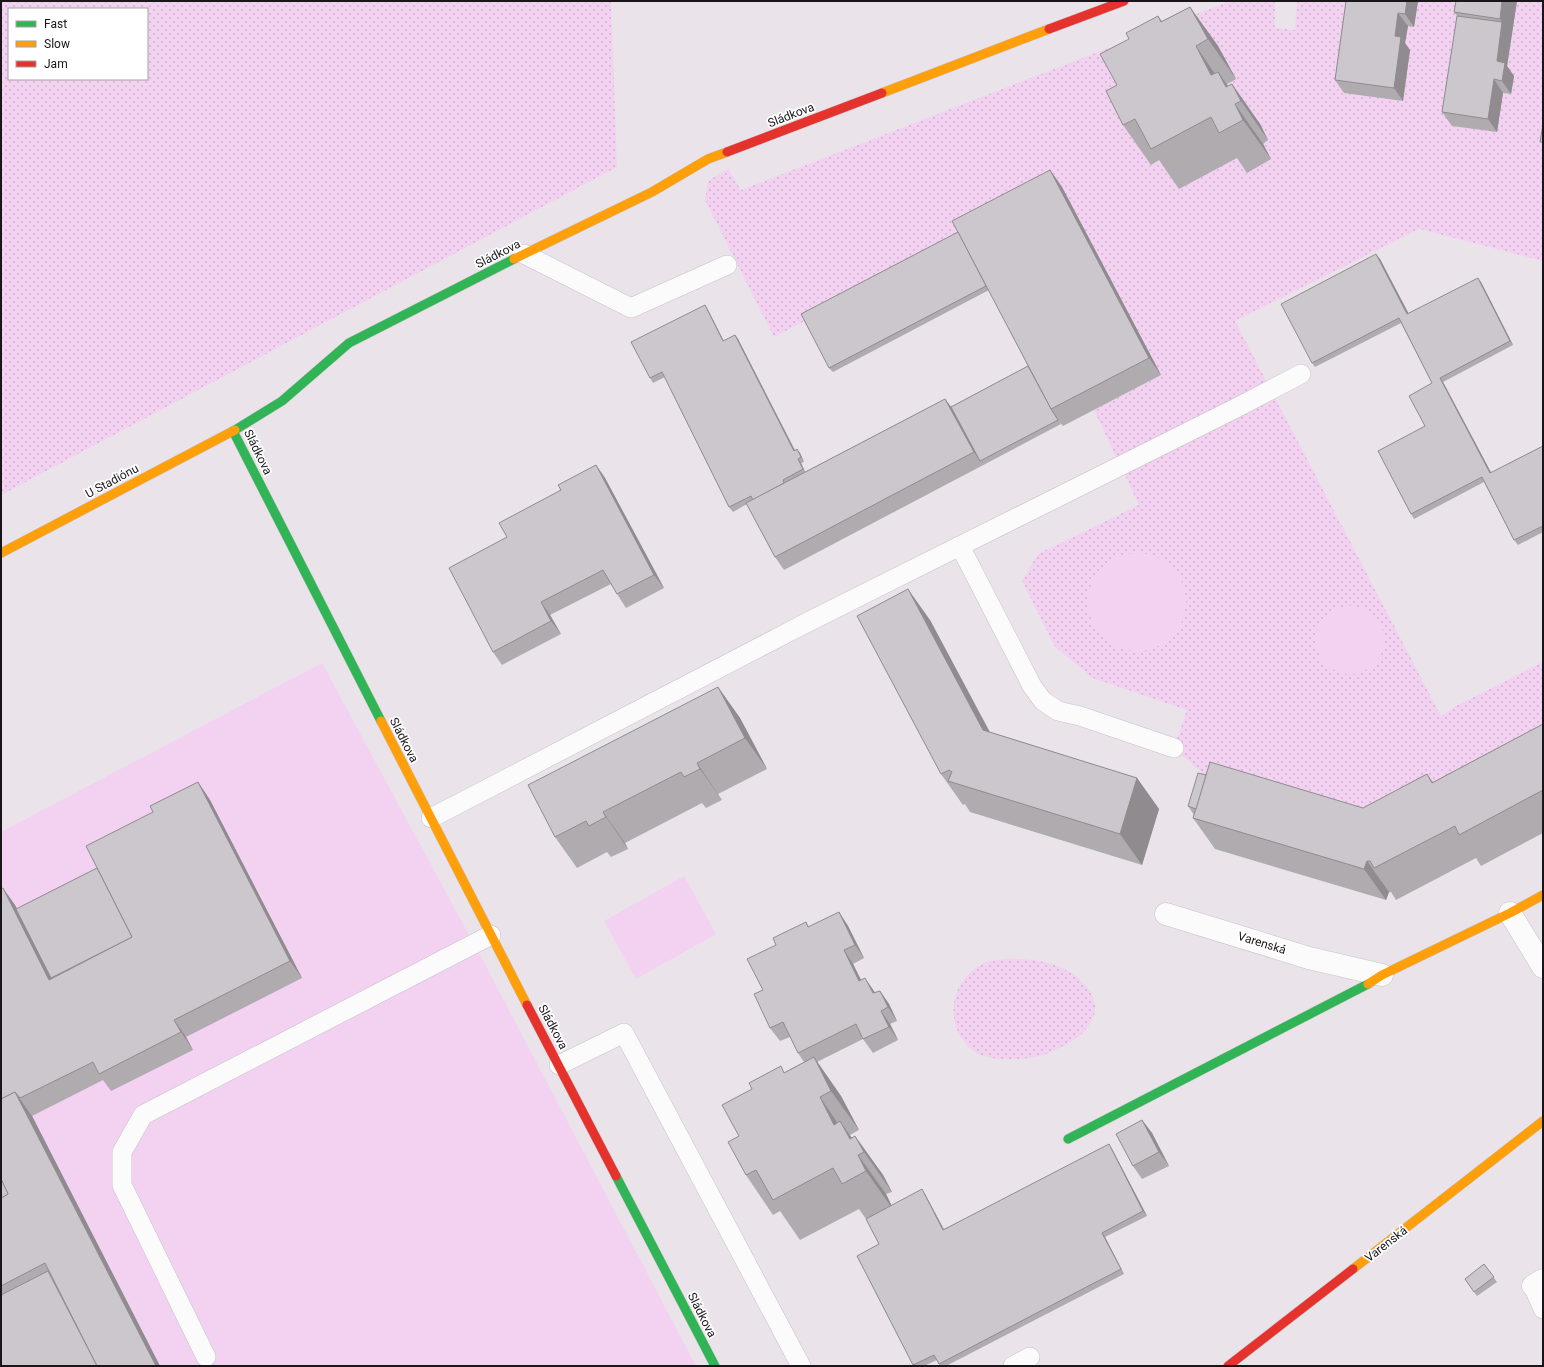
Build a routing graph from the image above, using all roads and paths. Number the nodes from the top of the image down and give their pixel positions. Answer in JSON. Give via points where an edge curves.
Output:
{"nodes":[{"id":1,"x":1124,"y":1,"type":"edge"},
{"id":2,"x":524,"y":254,"type":"junction"},
{"id":3,"x":727,"y":265,"type":"dead end"},
{"id":4,"x":1301,"y":374,"type":"dead end"},
{"id":5,"x":233,"y":431,"type":"junction"},
{"id":6,"x":960,"y":546,"type":"junction"},
{"id":7,"x":1,"y":553,"type":"edge"},
{"id":8,"x":1174,"y":748,"type":"dead end"},
{"id":9,"x":431,"y":818,"type":"junction"},
{"id":10,"x":1543,"y":895,"type":"edge"},
{"id":11,"x":1510,"y":913,"type":"junction"},
{"id":12,"x":1166,"y":914,"type":"dead end"},
{"id":13,"x":491,"y":935,"type":"junction"},
{"id":14,"x":1543,"y":967,"type":"edge"},
{"id":15,"x":1382,"y":975,"type":"junction"},
{"id":16,"x":559,"y":1065,"type":"junction"},
{"id":17,"x":1543,"y":1121,"type":"edge"},
{"id":18,"x":1068,"y":1139,"type":"dead end"},
{"id":19,"x":1538,"y":1283,"type":"edge"},
{"id":20,"x":1543,"y":1309,"type":"edge"},
{"id":21,"x":206,"y":1357,"type":"dead end"},
{"id":22,"x":1030,"y":1357,"type":"dead end"},
{"id":23,"x":715,"y":1366,"type":"edge"},
{"id":24,"x":801,"y":1366,"type":"edge"},
{"id":25,"x":1013,"y":1366,"type":"edge"},
{"id":26,"x":1228,"y":1366,"type":"edge"}],
"edges":[{"from":1,"to":2,"type":"street","name":"Sládkova","via":[[708,159],[652,192]]},
{"from":2,"to":3,"type":"lane","via":[[631,308]]},
{"from":2,"to":5,"type":"street","name":"Sládkova","via":[[349,343],[282,401]]},
{"from":4,"to":6,"type":"lane"},
{"from":5,"to":7,"type":"street","name":"U Stadiónu"},
{"from":5,"to":9,"type":"street","name":"Sládkova"},
{"from":6,"to":8,"type":"lane","via":[[1025,672],[1043,701],[1058,711]]},
{"from":6,"to":9,"type":"lane"},
{"from":9,"to":13,"type":"street","name":"Sládkova"},
{"from":10,"to":11,"type":"street"},
{"from":11,"to":14,"type":"street"},
{"from":11,"to":15,"type":"street"},
{"from":12,"to":15,"type":"street","name":"Varenská","via":[[1309,958]]},
{"from":13,"to":16,"type":"street","name":"Sládkova"},
{"from":13,"to":21,"type":"lane","via":[[143,1115],[122,1152],[122,1185]]},
{"from":15,"to":18,"type":"street"},
{"from":16,"to":23,"type":"street","name":"Sládkova"},
{"from":16,"to":24,"type":"lane","via":[[624,1033]]},
{"from":17,"to":26,"type":"street","name":"Varenská"},
{"from":19,"to":20,"type":"lane"},
{"from":22,"to":25,"type":"lane"}]}
